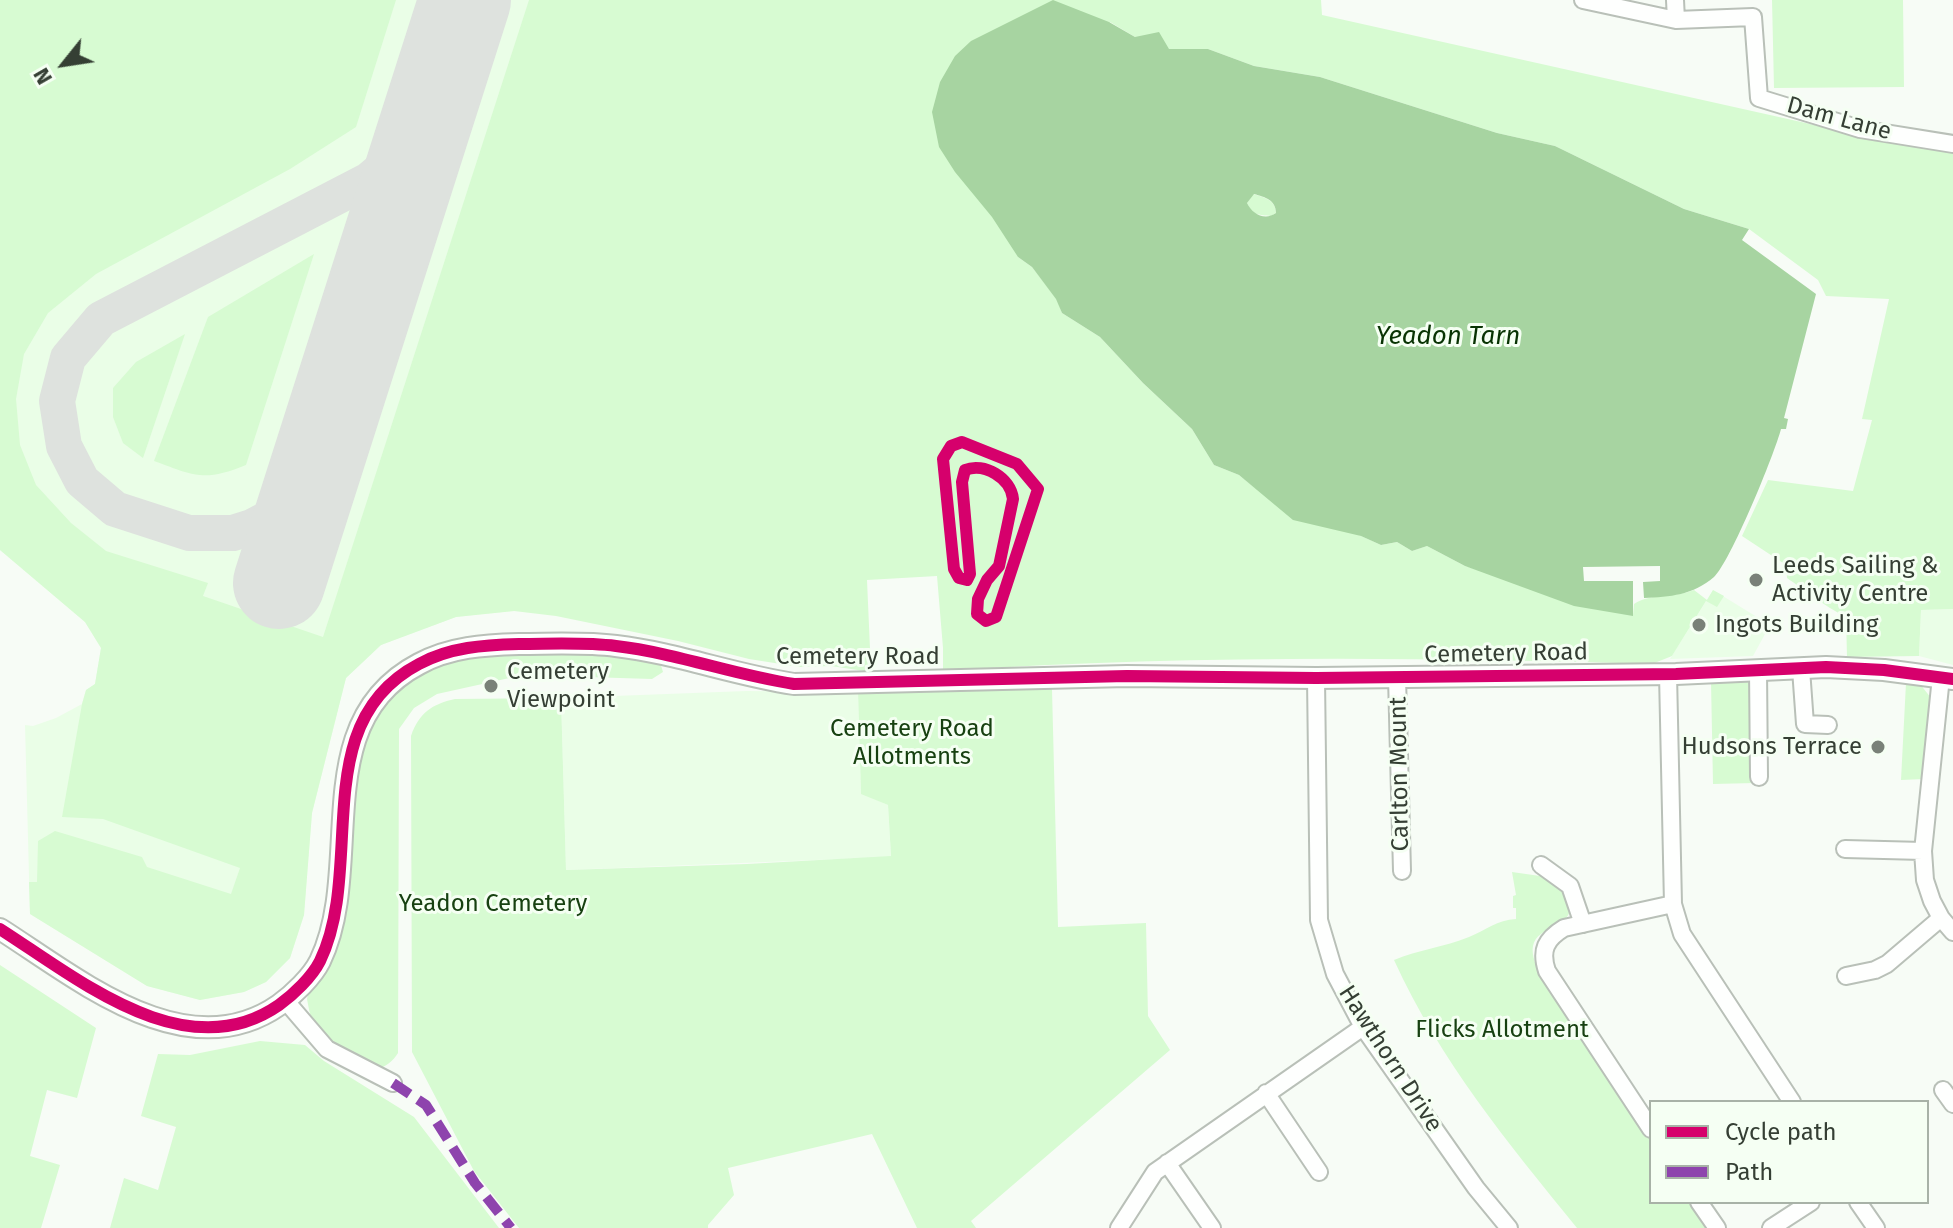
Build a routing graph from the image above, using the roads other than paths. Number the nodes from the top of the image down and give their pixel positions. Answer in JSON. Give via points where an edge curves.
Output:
{"nodes":[{"id":1,"x":1583,"y":0,"type":"edge"},
{"id":2,"x":1675,"y":0,"type":"edge"},
{"id":3,"x":1621,"y":5,"type":"edge"},
{"id":4,"x":1676,"y":20,"type":"junction"},
{"id":5,"x":1953,"y":144,"type":"edge"},
{"id":6,"x":1801,"y":669,"type":"junction"},
{"id":7,"x":1758,"y":670,"type":"junction"},
{"id":8,"x":1668,"y":674,"type":"junction"},
{"id":9,"x":1397,"y":677,"type":"junction"},
{"id":10,"x":1316,"y":678,"type":"junction"},
{"id":11,"x":1947,"y":678,"type":"edge"},
{"id":12,"x":1828,"y":725,"type":"dead end"},
{"id":13,"x":1759,"y":777,"type":"dead end"},
{"id":14,"x":1845,"y":849,"type":"dead end"},
{"id":15,"x":1923,"y":851,"type":"junction"},
{"id":16,"x":1541,"y":865,"type":"dead end"},
{"id":17,"x":1402,"y":871,"type":"dead end"},
{"id":18,"x":1673,"y":904,"type":"junction"},
{"id":19,"x":1941,"y":918,"type":"junction"},
{"id":20,"x":1583,"y":924,"type":"junction"},
{"id":21,"x":0,"y":929,"type":"edge"},
{"id":22,"x":1953,"y":932,"type":"edge"},
{"id":23,"x":1846,"y":976,"type":"dead end"},
{"id":24,"x":285,"y":1000,"type":"junction"},
{"id":25,"x":1363,"y":1027,"type":"junction"},
{"id":26,"x":393,"y":1083,"type":"dead end"},
{"id":27,"x":1943,"y":1090,"type":"dead end"},
{"id":28,"x":1266,"y":1093,"type":"junction"},
{"id":29,"x":1791,"y":1100,"type":"edge"},
{"id":30,"x":1953,"y":1104,"type":"edge"},
{"id":31,"x":1649,"y":1126,"type":"edge"},
{"id":32,"x":1167,"y":1163,"type":"junction"},
{"id":33,"x":1319,"y":1172,"type":"dead end"},
{"id":34,"x":1700,"y":1204,"type":"edge"},
{"id":35,"x":1808,"y":1204,"type":"edge"},
{"id":36,"x":1859,"y":1204,"type":"edge"},
{"id":37,"x":1119,"y":1228,"type":"edge"},
{"id":38,"x":1212,"y":1228,"type":"edge"},
{"id":39,"x":1509,"y":1228,"type":"edge"},
{"id":40,"x":1717,"y":1228,"type":"edge"},
{"id":41,"x":1771,"y":1228,"type":"edge"},
{"id":42,"x":1876,"y":1228,"type":"edge"}],
"edges":[{"from":1,"to":3,"type":"street"},
{"from":2,"to":4,"type":"street"},
{"from":3,"to":4,"type":"street"},
{"from":4,"to":5,"type":"street","name":"Dam Lane","via":[[1753,17],[1759,98],[1860,129]]},
{"from":6,"to":7,"type":"street","name":"Cemetery Road"},
{"from":6,"to":11,"type":"street","name":"Cemetery Road","via":[[1859,668]]},
{"from":6,"to":12,"type":"street","via":[[1805,724]]},
{"from":7,"to":8,"type":"street","name":"Cemetery Road"},
{"from":7,"to":13,"type":"street"},
{"from":8,"to":9,"type":"street","name":"Cemetery Road"},
{"from":8,"to":18,"type":"street"},
{"from":9,"to":10,"type":"street","name":"Cemetery Road"},
{"from":9,"to":17,"type":"street","name":"Carlton Mount"},
{"from":10,"to":24,"type":"street","name":"Cemetery Road","via":[[1127,676],[794,684],[614,645],[497,645],[449,651],[399,676],[362,718],[345,778],[339,891],[329,931],[320,962]]},
{"from":10,"to":25,"type":"street","name":"Hawthorn Drive","via":[[1319,920],[1335,974]]},
{"from":11,"to":15,"type":"street"},
{"from":14,"to":15,"type":"street"},
{"from":15,"to":19,"type":"street","via":[[1925,880]]},
{"from":16,"to":20,"type":"street","via":[[1570,886]]},
{"from":18,"to":20,"type":"street"},
{"from":18,"to":29,"type":"street","via":[[1682,934]]},
{"from":19,"to":22,"type":"street"},
{"from":19,"to":23,"type":"street","via":[[1887,964]]},
{"from":20,"to":31,"type":"street","via":[[1553,935],[1542,958]]},
{"from":21,"to":24,"type":"street","name":"Cemetery Road","via":[[101,992],[179,1026],[231,1026]]},
{"from":24,"to":26,"type":"street","via":[[327,1049]]},
{"from":25,"to":28,"type":"street"},
{"from":25,"to":39,"type":"street","name":"Hawthorn Drive"},
{"from":27,"to":30,"type":"street"},
{"from":28,"to":32,"type":"street"},
{"from":28,"to":33,"type":"street"},
{"from":32,"to":37,"type":"street","via":[[1151,1177]]},
{"from":32,"to":38,"type":"street"},
{"from":34,"to":40,"type":"street"},
{"from":35,"to":41,"type":"street"},
{"from":36,"to":42,"type":"street"}]}
